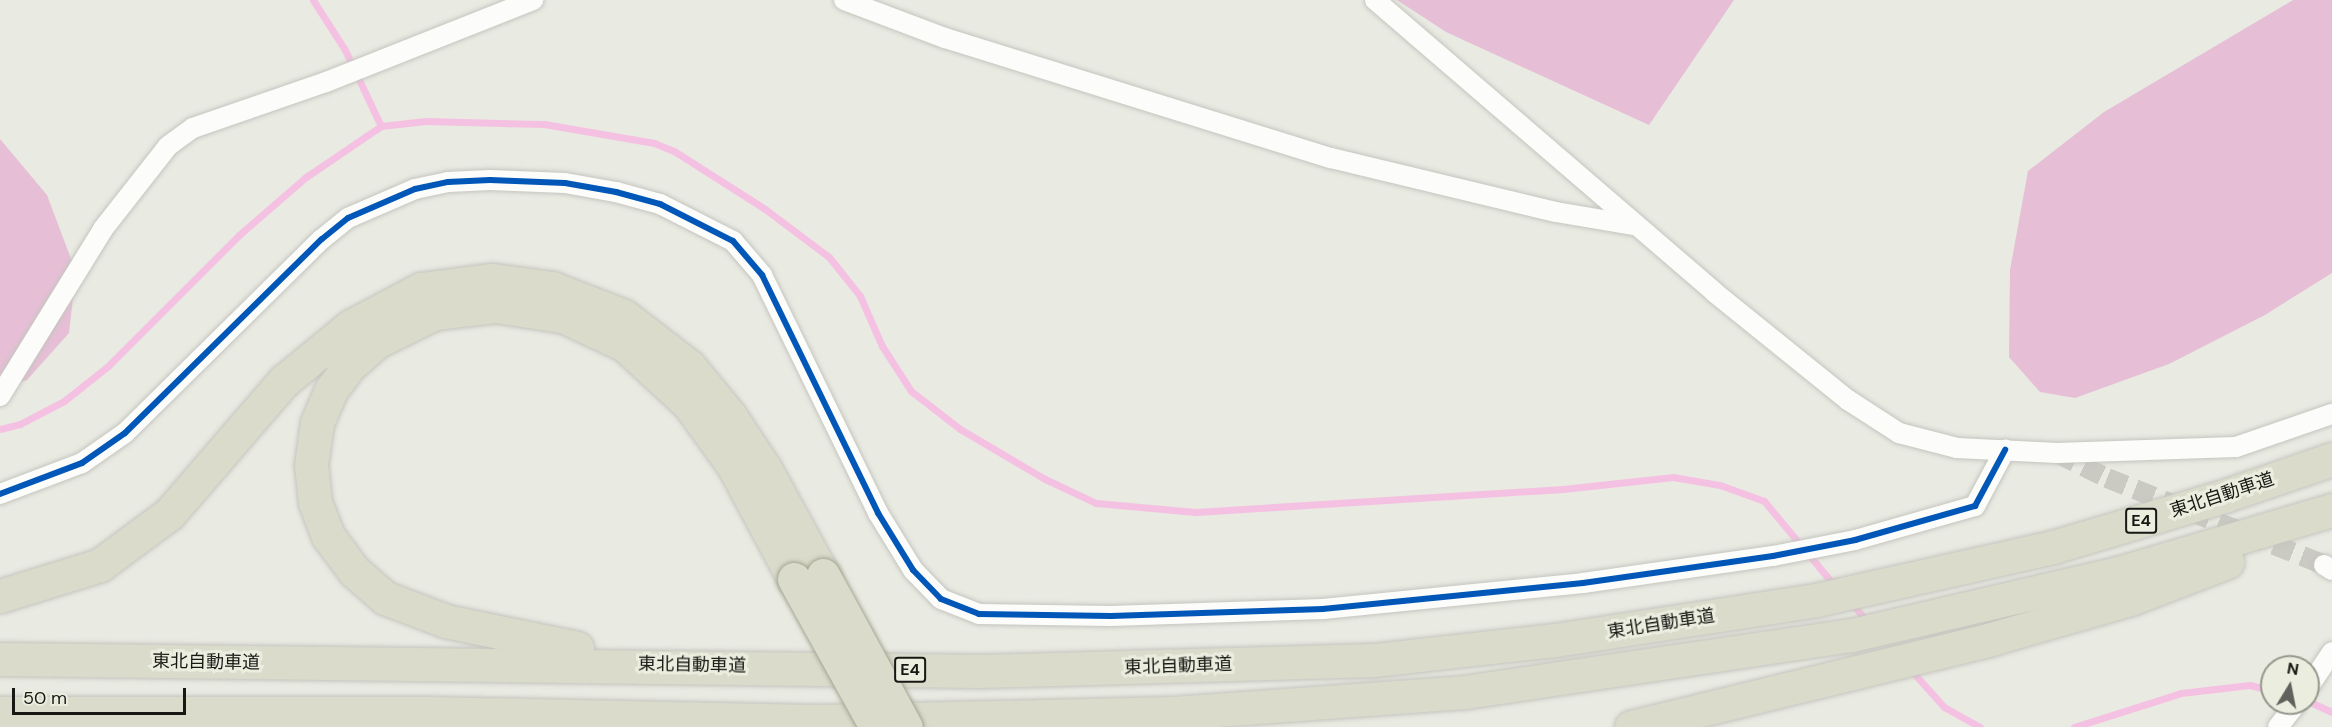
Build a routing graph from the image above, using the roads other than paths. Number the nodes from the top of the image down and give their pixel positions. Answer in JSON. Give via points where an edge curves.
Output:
{"nodes":[{"id":1,"x":533,"y":0,"type":"edge"},
{"id":2,"x":844,"y":0,"type":"edge"},
{"id":3,"x":1375,"y":0,"type":"edge"},
{"id":4,"x":1633,"y":225,"type":"junction"},
{"id":5,"x":0,"y":396,"type":"edge"},
{"id":6,"x":2332,"y":414,"type":"edge"},
{"id":7,"x":2005,"y":450,"type":"junction"},
{"id":8,"x":2332,"y":459,"type":"edge"},
{"id":9,"x":0,"y":494,"type":"edge"},
{"id":10,"x":2332,"y":510,"type":"edge"},
{"id":11,"x":2332,"y":521,"type":"edge"},
{"id":12,"x":808,"y":577,"type":"junction"},
{"id":13,"x":0,"y":596,"type":"edge"},
{"id":14,"x":2332,"y":652,"type":"edge"},
{"id":15,"x":0,"y":659,"type":"edge"},
{"id":16,"x":664,"y":664,"type":"junction"},
{"id":17,"x":2320,"y":670,"type":"edge"},
{"id":18,"x":0,"y":713,"type":"edge"},
{"id":19,"x":136,"y":713,"type":"junction"},
{"id":20,"x":318,"y":727,"type":"edge"},
{"id":21,"x":876,"y":727,"type":"edge"},
{"id":22,"x":906,"y":727,"type":"edge"},
{"id":23,"x":1631,"y":727,"type":"edge"}],
"edges":[{"from":1,"to":5,"type":"street","via":[[326,82],[193,128],[168,146],[103,229]]},
{"from":2,"to":4,"type":"street","via":[[945,38],[1331,158],[1556,212]]},
{"from":3,"to":4,"type":"street"},
{"from":4,"to":7,"type":"street","via":[[1848,400],[1899,433],[1957,448]]},
{"from":6,"to":7,"type":"street","via":[[2236,447],[2068,453]]},
{"from":7,"to":9,"type":"street","via":[[1975,506],[1832,545],[1773,556],[1583,583],[1323,609],[1111,616],[979,614],[941,599],[913,570],[878,513],[762,274],[733,241],[660,204],[565,183],[448,182],[415,189],[348,218],[321,239],[124,433],[82,463]]},
{"from":8,"to":16,"type":"highway","name":"東北自動車道","number":"E4","via":[[2052,548],[1816,600],[1555,640],[1374,660],[981,671]]},
{"from":10,"to":19,"type":"highway","number":"E4","via":[[2119,573],[1977,609],[1852,635],[1465,692],[1173,713],[822,721],[428,713]]},
{"from":11,"to":23,"type":"highway","via":[[2130,599],[1866,673]]},
{"from":12,"to":13,"type":"highway","via":[[765,469],[730,416],[689,366],[624,316],[552,288],[492,280],[421,289],[351,326],[284,381],[169,514],[100,565]]},
{"from":12,"to":16,"type":"highway","via":[[688,404],[640,357],[596,329],[530,308],[466,306],[408,324],[378,341],[350,365],[331,390],[317,423],[311,465],[315,502],[328,536],[354,571],[385,598],[446,621]]},
{"from":12,"to":21,"type":"highway","bridge":true},
{"from":12,"to":22,"type":"highway","bridge":true},
{"from":14,"to":17,"type":"street"},
{"from":15,"to":16,"type":"highway","name":"東北自動車道","number":"E4"},
{"from":18,"to":19,"type":"highway","number":"E4"},
{"from":19,"to":20,"type":"highway"}]}
